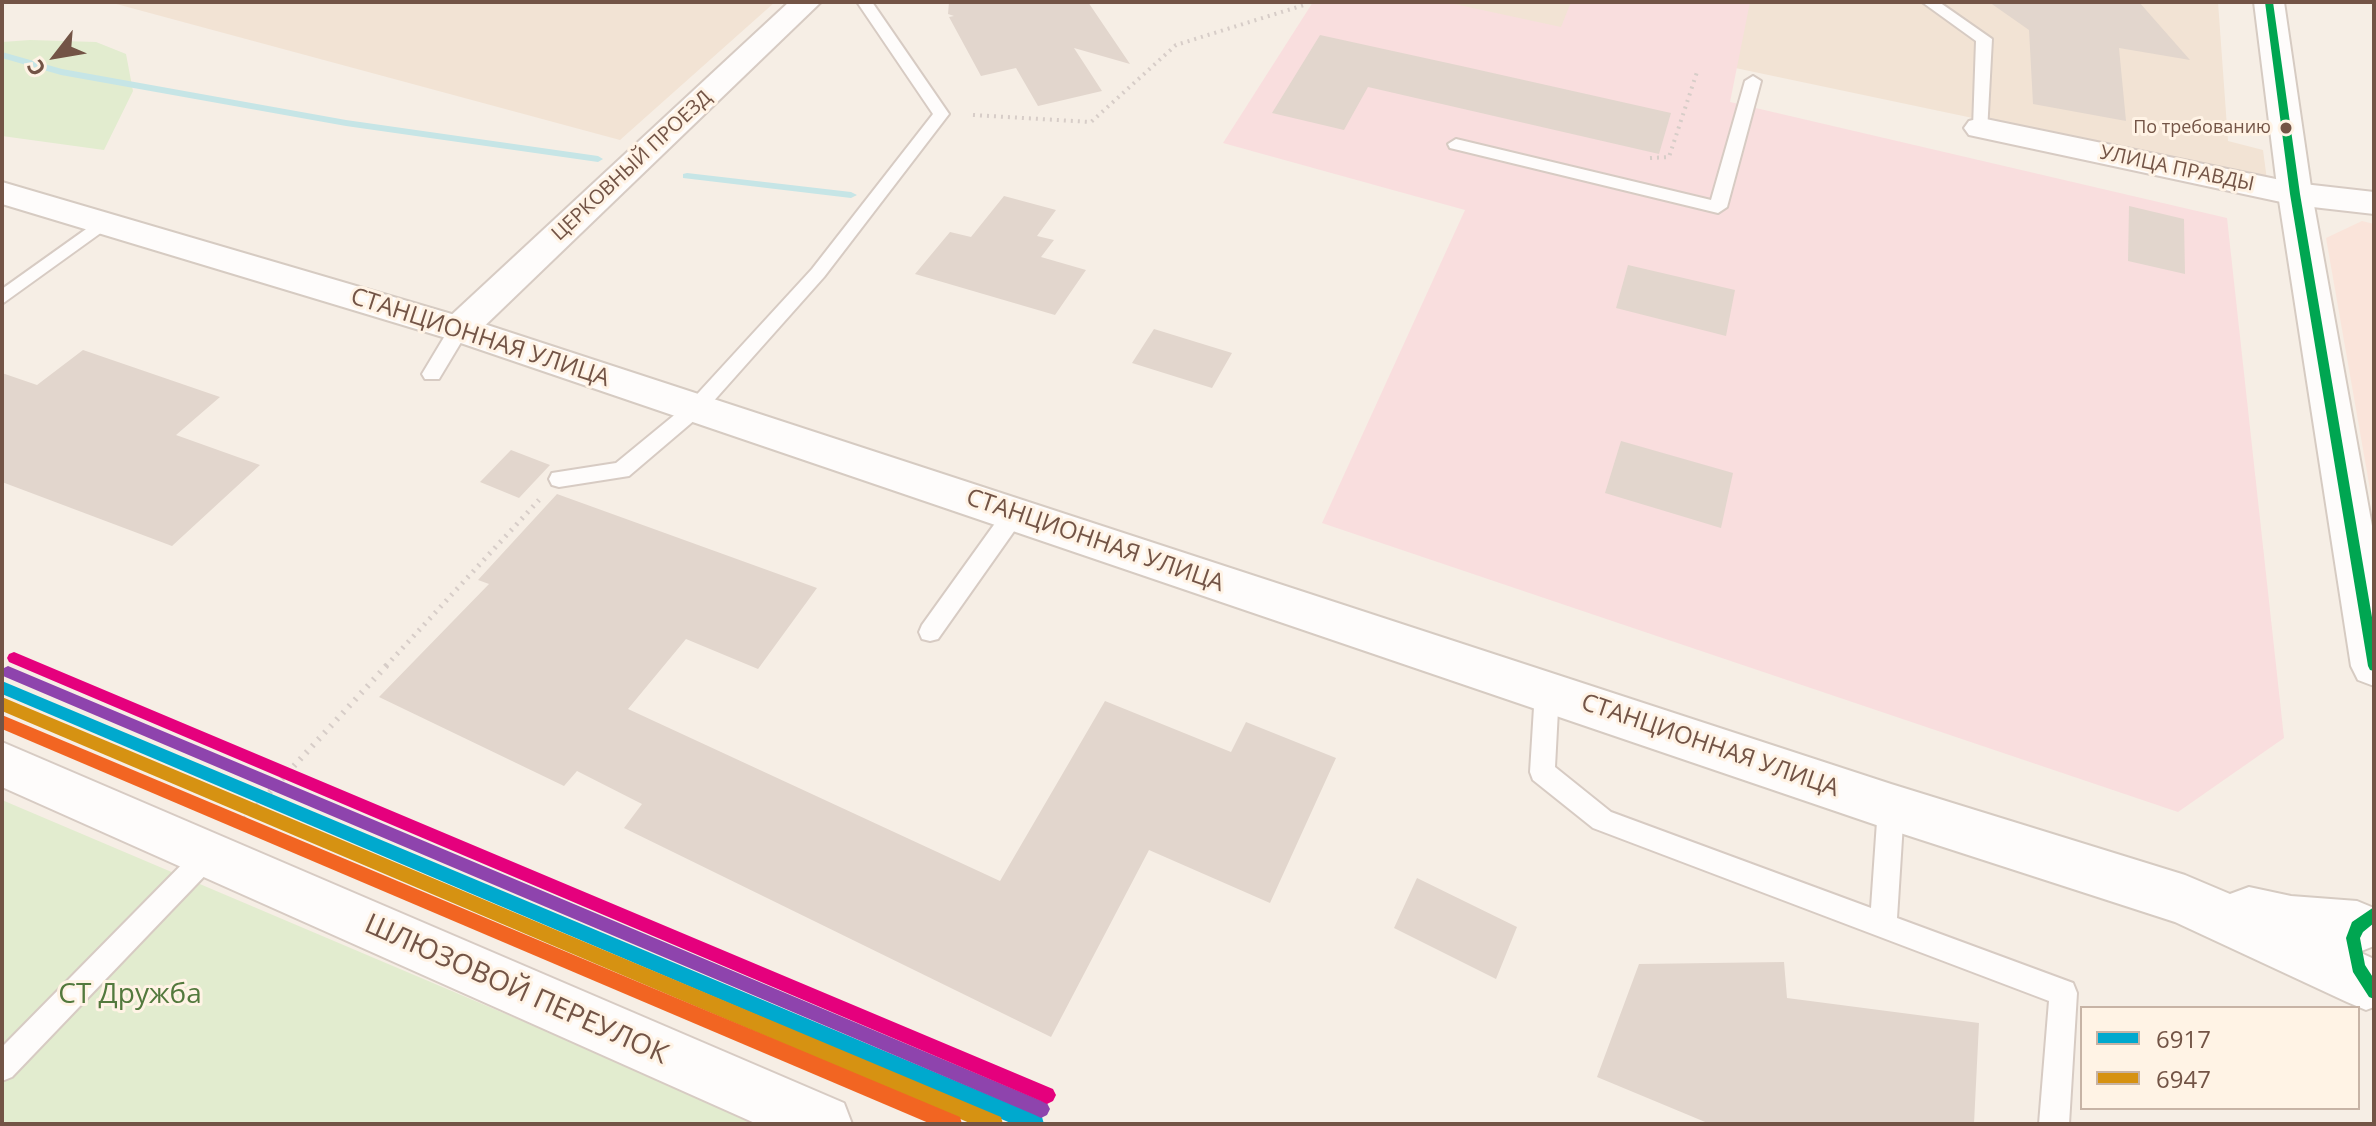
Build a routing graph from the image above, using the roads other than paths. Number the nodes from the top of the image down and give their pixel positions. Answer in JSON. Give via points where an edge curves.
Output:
{"nodes":[{"id":1,"x":806,"y":2,"type":"edge"},
{"id":2,"x":864,"y":2,"type":"edge"},
{"id":3,"x":1929,"y":2,"type":"edge"},
{"id":4,"x":2269,"y":2,"type":"edge"},
{"id":5,"x":1753,"y":81,"type":"dead end"},
{"id":6,"x":1981,"y":128,"type":"joint"},
{"id":7,"x":1456,"y":144,"type":"dead end"},
{"id":8,"x":2,"y":193,"type":"edge"},
{"id":9,"x":2295,"y":194,"type":"junction"},
{"id":10,"x":2374,"y":203,"type":"edge"},
{"id":11,"x":103,"y":223,"type":"junction"},
{"id":12,"x":2,"y":298,"type":"edge"},
{"id":13,"x":459,"y":329,"type":"junction"},
{"id":14,"x":432,"y":374,"type":"dead end"},
{"id":15,"x":696,"y":408,"type":"junction"},
{"id":16,"x":559,"y":479,"type":"road end"},
{"id":17,"x":1014,"y":514,"type":"junction"},
{"id":18,"x":2368,"y":592,"type":"edge"},
{"id":19,"x":930,"y":632,"type":"dead end"},
{"id":20,"x":2374,"y":666,"type":"edge"},
{"id":21,"x":1547,"y":691,"type":"junction"},
{"id":22,"x":2,"y":764,"type":"edge"},
{"id":23,"x":1891,"y":807,"type":"junction"},
{"id":24,"x":208,"y":855,"type":"junction"},
{"id":25,"x":2185,"y":900,"type":"junction"},
{"id":26,"x":2366,"y":920,"type":"edge"},
{"id":27,"x":1883,"y":925,"type":"junction"},
{"id":28,"x":2370,"y":988,"type":"edge"},
{"id":29,"x":2,"y":1067,"type":"edge"},
{"id":30,"x":823,"y":1124,"type":"edge"},
{"id":31,"x":2054,"y":1124,"type":"edge"}],
"edges":[{"from":1,"to":13,"type":"main road","name":"ЦЕРКОВНЫЙ ПРОЕЗД"},
{"from":2,"to":15,"type":"lane","via":[[941,114],[818,273]]},
{"from":3,"to":6,"type":"lane","via":[[1984,39]]},
{"from":4,"to":9,"type":"main road"},
{"from":5,"to":7,"type":"lane","via":[[1718,207]]},
{"from":6,"to":9,"type":"main road","name":"УЛИЦА ПРАВДЫ"},
{"from":8,"to":11,"type":"main road","name":"СТАНЦИОННАЯ УЛИЦА"},
{"from":9,"to":10,"type":"main road","name":"УЛИЦА ПРАВДЫ"},
{"from":9,"to":18,"type":"main road"},
{"from":11,"to":12,"type":"lane"},
{"from":11,"to":13,"type":"main road","name":"СТАНЦИОННАЯ УЛИЦА"},
{"from":13,"to":14,"type":"lane"},
{"from":13,"to":15,"type":"main road","name":"СТАНЦИОННАЯ УЛИЦА"},
{"from":15,"to":16,"type":"lane","via":[[622,470]]},
{"from":15,"to":17,"type":"main road","name":"СТАНЦИОННАЯ УЛИЦА"},
{"from":17,"to":19,"type":"lane"},
{"from":17,"to":21,"type":"main road","name":"СТАНЦИОННАЯ УЛИЦА"},
{"from":18,"to":20,"type":"main road"},
{"from":21,"to":23,"type":"main road","name":"СТАНЦИОННАЯ УЛИЦА"},
{"from":21,"to":27,"type":"lane","via":[[1542,772],[1602,820]]},
{"from":22,"to":24,"type":"main road","name":"ШЛЮЗОВОЙ ПЕРЕУЛОК"},
{"from":23,"to":25,"type":"main road","name":"СТАНЦИОННАЯ УЛИЦА"},
{"from":23,"to":27,"type":"lane"},
{"from":24,"to":29,"type":"lane"},
{"from":24,"to":30,"type":"main road","name":"ШЛЮЗОВОЙ ПЕРЕУЛОК"},
{"from":25,"to":26,"type":"main road","name":"СТАНЦИОННАЯ УЛИЦА","via":[[2291,921]]},
{"from":25,"to":28,"type":"main road","name":"СТАНЦИОННАЯ УЛИЦА"},
{"from":26,"to":28,"type":"main road","via":[[2353,938],[2353,952]]},
{"from":27,"to":31,"type":"lane","via":[[2063,993]]}]}
